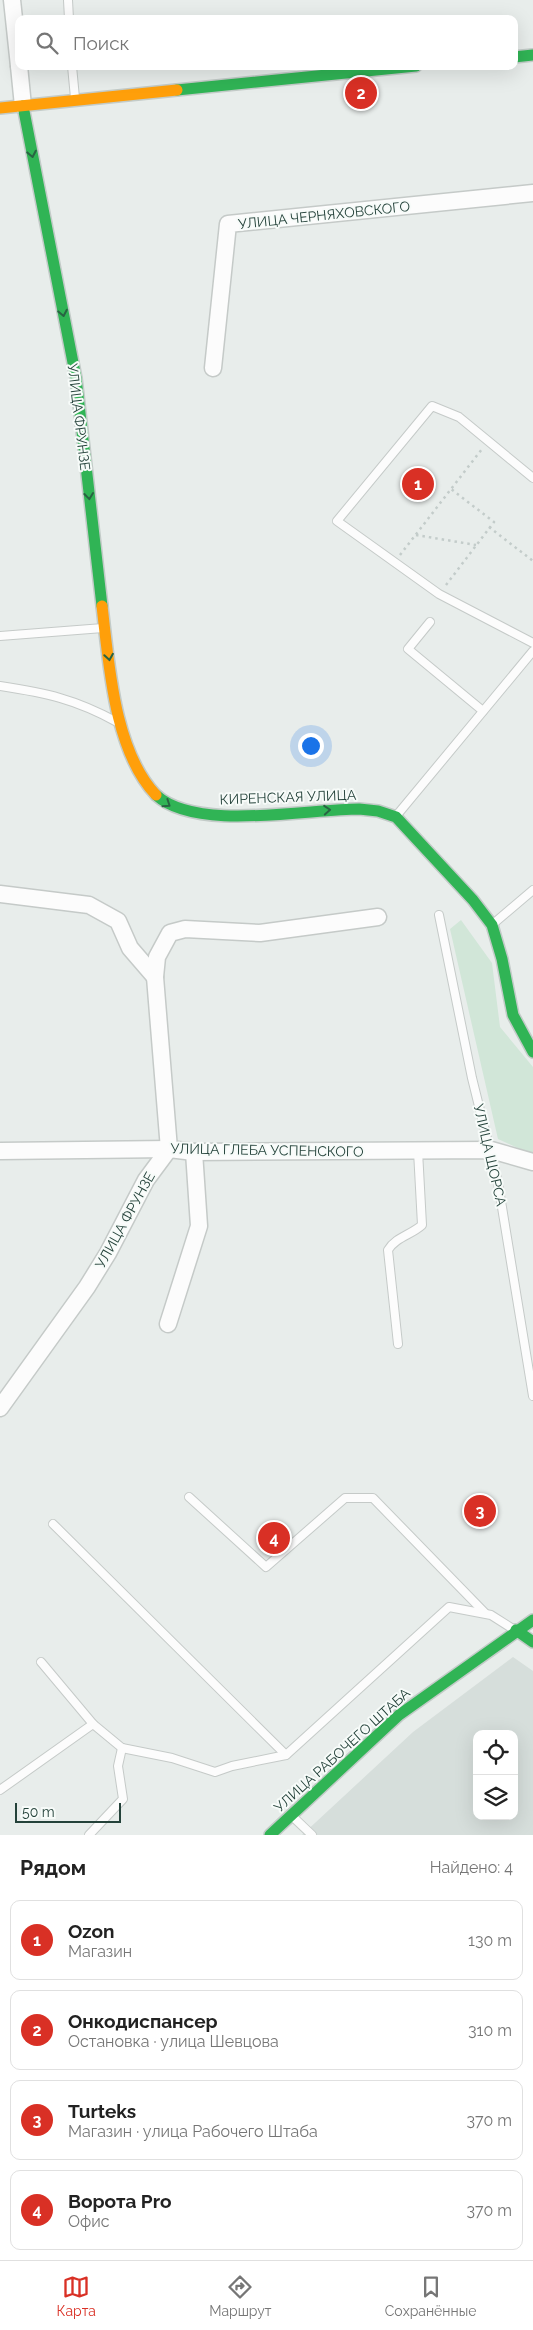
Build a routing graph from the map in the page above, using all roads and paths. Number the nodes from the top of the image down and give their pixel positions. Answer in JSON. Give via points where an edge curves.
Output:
{"nodes":[{"id":1,"x":12,"y":0,"type":"edge"},
{"id":2,"x":68,"y":0,"type":"edge"},
{"id":3,"x":69,"y":15,"type":"edge"},
{"id":4,"x":15,"y":28,"type":"edge"},
{"id":5,"x":533,"y":55,"type":"edge"},
{"id":6,"x":518,"y":57,"type":"edge"},
{"id":7,"x":19,"y":70,"type":"edge"},
{"id":8,"x":72,"y":70,"type":"edge"},
{"id":9,"x":376,"y":70,"type":"edge"},
{"id":10,"x":76,"y":100,"type":"junction"},
{"id":11,"x":23,"y":106,"type":"junction"},
{"id":12,"x":0,"y":108,"type":"edge"},
{"id":13,"x":533,"y":193,"type":"edge"},
{"id":14,"x":213,"y":368,"type":"dead end"},
{"id":15,"x":488,"y":441,"type":"junction"},
{"id":16,"x":533,"y":478,"type":"edge"},
{"id":17,"x":451,"y":489,"type":"junction"},
{"id":18,"x":490,"y":528,"type":"junction"},
{"id":19,"x":415,"y":535,"type":"junction"},
{"id":20,"x":476,"y":545,"type":"junction"},
{"id":21,"x":533,"y":561,"type":"edge"},
{"id":22,"x":394,"y":562,"type":"junction"},
{"id":23,"x":439,"y":594,"type":"junction"},
{"id":24,"x":430,"y":622,"type":"dead end"},
{"id":25,"x":105,"y":627,"type":"junction"},
{"id":26,"x":0,"y":636,"type":"edge"},
{"id":27,"x":533,"y":643,"type":"edge"},
{"id":28,"x":533,"y":651,"type":"edge"},
{"id":29,"x":0,"y":686,"type":"edge"},
{"id":30,"x":483,"y":712,"type":"junction"},
{"id":31,"x":123,"y":725,"type":"junction"},
{"id":32,"x":136,"y":767,"type":"joint"},
{"id":33,"x":396,"y":817,"type":"junction"},
{"id":34,"x":533,"y":890,"type":"edge"},
{"id":35,"x":0,"y":894,"type":"edge"},
{"id":36,"x":439,"y":915,"type":"dead end"},
{"id":37,"x":378,"y":917,"type":"dead end"},
{"id":38,"x":492,"y":925,"type":"junction"},
{"id":39,"x":155,"y":977,"type":"junction"},
{"id":40,"x":533,"y":1052,"type":"edge"},
{"id":41,"x":169,"y":1149,"type":"junction"},
{"id":42,"x":491,"y":1150,"type":"junction"},
{"id":43,"x":0,"y":1151,"type":"edge"},
{"id":44,"x":418,"y":1151,"type":"junction"},
{"id":45,"x":194,"y":1152,"type":"junction"},
{"id":46,"x":533,"y":1162,"type":"edge"},
{"id":47,"x":168,"y":1324,"type":"dead end"},
{"id":48,"x":398,"y":1344,"type":"dead end"},
{"id":49,"x":533,"y":1396,"type":"edge"},
{"id":50,"x":0,"y":1408,"type":"edge"},
{"id":51,"x":189,"y":1497,"type":"dead end"},
{"id":52,"x":53,"y":1524,"type":"dead end"},
{"id":53,"x":485,"y":1614,"type":"junction"},
{"id":54,"x":533,"y":1620,"type":"edge"},
{"id":55,"x":516,"y":1630,"type":"junction"},
{"id":56,"x":533,"y":1642,"type":"edge"},
{"id":57,"x":40,"y":1662,"type":"dead end"},
{"id":58,"x":93,"y":1724,"type":"junction"},
{"id":59,"x":122,"y":1748,"type":"junction"},
{"id":60,"x":286,"y":1754,"type":"junction"},
{"id":61,"x":0,"y":1790,"type":"edge"},
{"id":62,"x":291,"y":1816,"type":"junction"},
{"id":63,"x":89,"y":1835,"type":"edge"},
{"id":64,"x":270,"y":1835,"type":"edge"},
{"id":65,"x":312,"y":1835,"type":"edge"}],
"edges":[{"from":1,"to":4,"type":"street","name":"УЛИЦА ФРУНЗЕ"},
{"from":2,"to":3,"type":"lane"},
{"from":5,"to":6,"type":"street"},
{"from":7,"to":11,"type":"street","name":"УЛИЦА ФРУНЗЕ"},
{"from":8,"to":10,"type":"lane"},
{"from":9,"to":10,"type":"street"},
{"from":10,"to":11,"type":"street"},
{"from":11,"to":12,"type":"street"},
{"from":11,"to":25,"type":"street","name":"УЛИЦА ФРУНЗЕ","one_way":true,"via":[[76,378]]},
{"from":13,"to":14,"type":"street","name":"УЛИЦА ЧЕРНЯХОВСКОГО","via":[[228,224]]},
{"from":15,"to":16,"type":"lane"},
{"from":15,"to":17,"type":"path"},
{"from":15,"to":22,"type":"lane","via":[[459,417],[432,406],[338,521]]},
{"from":17,"to":18,"type":"path","via":[[494,522]]},
{"from":17,"to":19,"type":"path"},
{"from":18,"to":20,"type":"path"},
{"from":18,"to":21,"type":"path"},
{"from":19,"to":20,"type":"path"},
{"from":19,"to":22,"type":"path"},
{"from":20,"to":23,"type":"path"},
{"from":22,"to":23,"type":"lane"},
{"from":23,"to":27,"type":"lane"},
{"from":24,"to":30,"type":"lane","via":[[408,649]]},
{"from":25,"to":26,"type":"lane"},
{"from":25,"to":31,"type":"street","name":"УЛИЦА ФРУНЗЕ","one_way":true},
{"from":28,"to":30,"type":"lane"},
{"from":29,"to":31,"type":"lane","via":[[54,695],[88,706]]},
{"from":30,"to":33,"type":"lane"},
{"from":31,"to":32,"type":"street","name":"УЛИЦА ФРУНЗЕ"},
{"from":32,"to":33,"type":"street","name":"КИРЕНСКАЯ УЛИЦА","one_way":true,"via":[[163,802],[194,814],[352,808]]},
{"from":33,"to":38,"type":"street"},
{"from":34,"to":38,"type":"lane"},
{"from":35,"to":39,"type":"street","via":[[89,905],[118,921],[130,948]]},
{"from":36,"to":42,"type":"lane","name":"УЛИЦА ЩОРСА","via":[[472,1078]]},
{"from":37,"to":39,"type":"street","via":[[260,933],[186,929],[170,933],[157,957]]},
{"from":38,"to":40,"type":"street","via":[[513,1015]]},
{"from":39,"to":41,"type":"street"},
{"from":41,"to":43,"type":"street","name":"УЛИЦА ГЛЕБА УСПЕНСКОГО"},
{"from":41,"to":45,"type":"street","name":"УЛИЦА ГЛЕБА УСПЕНСКОГО"},
{"from":41,"to":50,"type":"street","name":"УЛИЦА ФРУНЗЕ","via":[[146,1180],[87,1287]]},
{"from":42,"to":44,"type":"street","name":"УЛИЦА ГЛЕБА УСПЕНСКОГО"},
{"from":42,"to":46,"type":"street","name":"УЛИЦА ГЛЕБА УСПЕНСКОГО"},
{"from":42,"to":49,"type":"lane","name":"УЛИЦА ЩОРСА"},
{"from":44,"to":45,"type":"street","name":"УЛИЦА ГЛЕБА УСПЕНСКОГО"},
{"from":44,"to":48,"type":"lane","via":[[422,1225],[412,1234],[397,1240],[388,1250]]},
{"from":45,"to":47,"type":"street","via":[[199,1226]]},
{"from":51,"to":53,"type":"lane","via":[[266,1567],[346,1498],[373,1498]]},
{"from":52,"to":60,"type":"lane"},
{"from":53,"to":55,"type":"lane"},
{"from":53,"to":60,"type":"lane","via":[[448,1607]]},
{"from":54,"to":55,"type":"street","name":"УЛИЦА РАБОЧЕГО ШТАБА"},
{"from":55,"to":56,"type":"street"},
{"from":55,"to":62,"type":"street","name":"УЛИЦА РАБОЧЕГО ШТАБА","via":[[399,1715]]},
{"from":57,"to":58,"type":"lane"},
{"from":58,"to":59,"type":"lane"},
{"from":58,"to":61,"type":"lane"},
{"from":59,"to":60,"type":"lane","via":[[172,1758],[215,1772]]},
{"from":59,"to":63,"type":"lane","via":[[118,1766],[123,1799]]},
{"from":62,"to":64,"type":"street","name":"УЛИЦА РАБОЧЕГО ШТАБА"},
{"from":62,"to":65,"type":"lane"}]}
